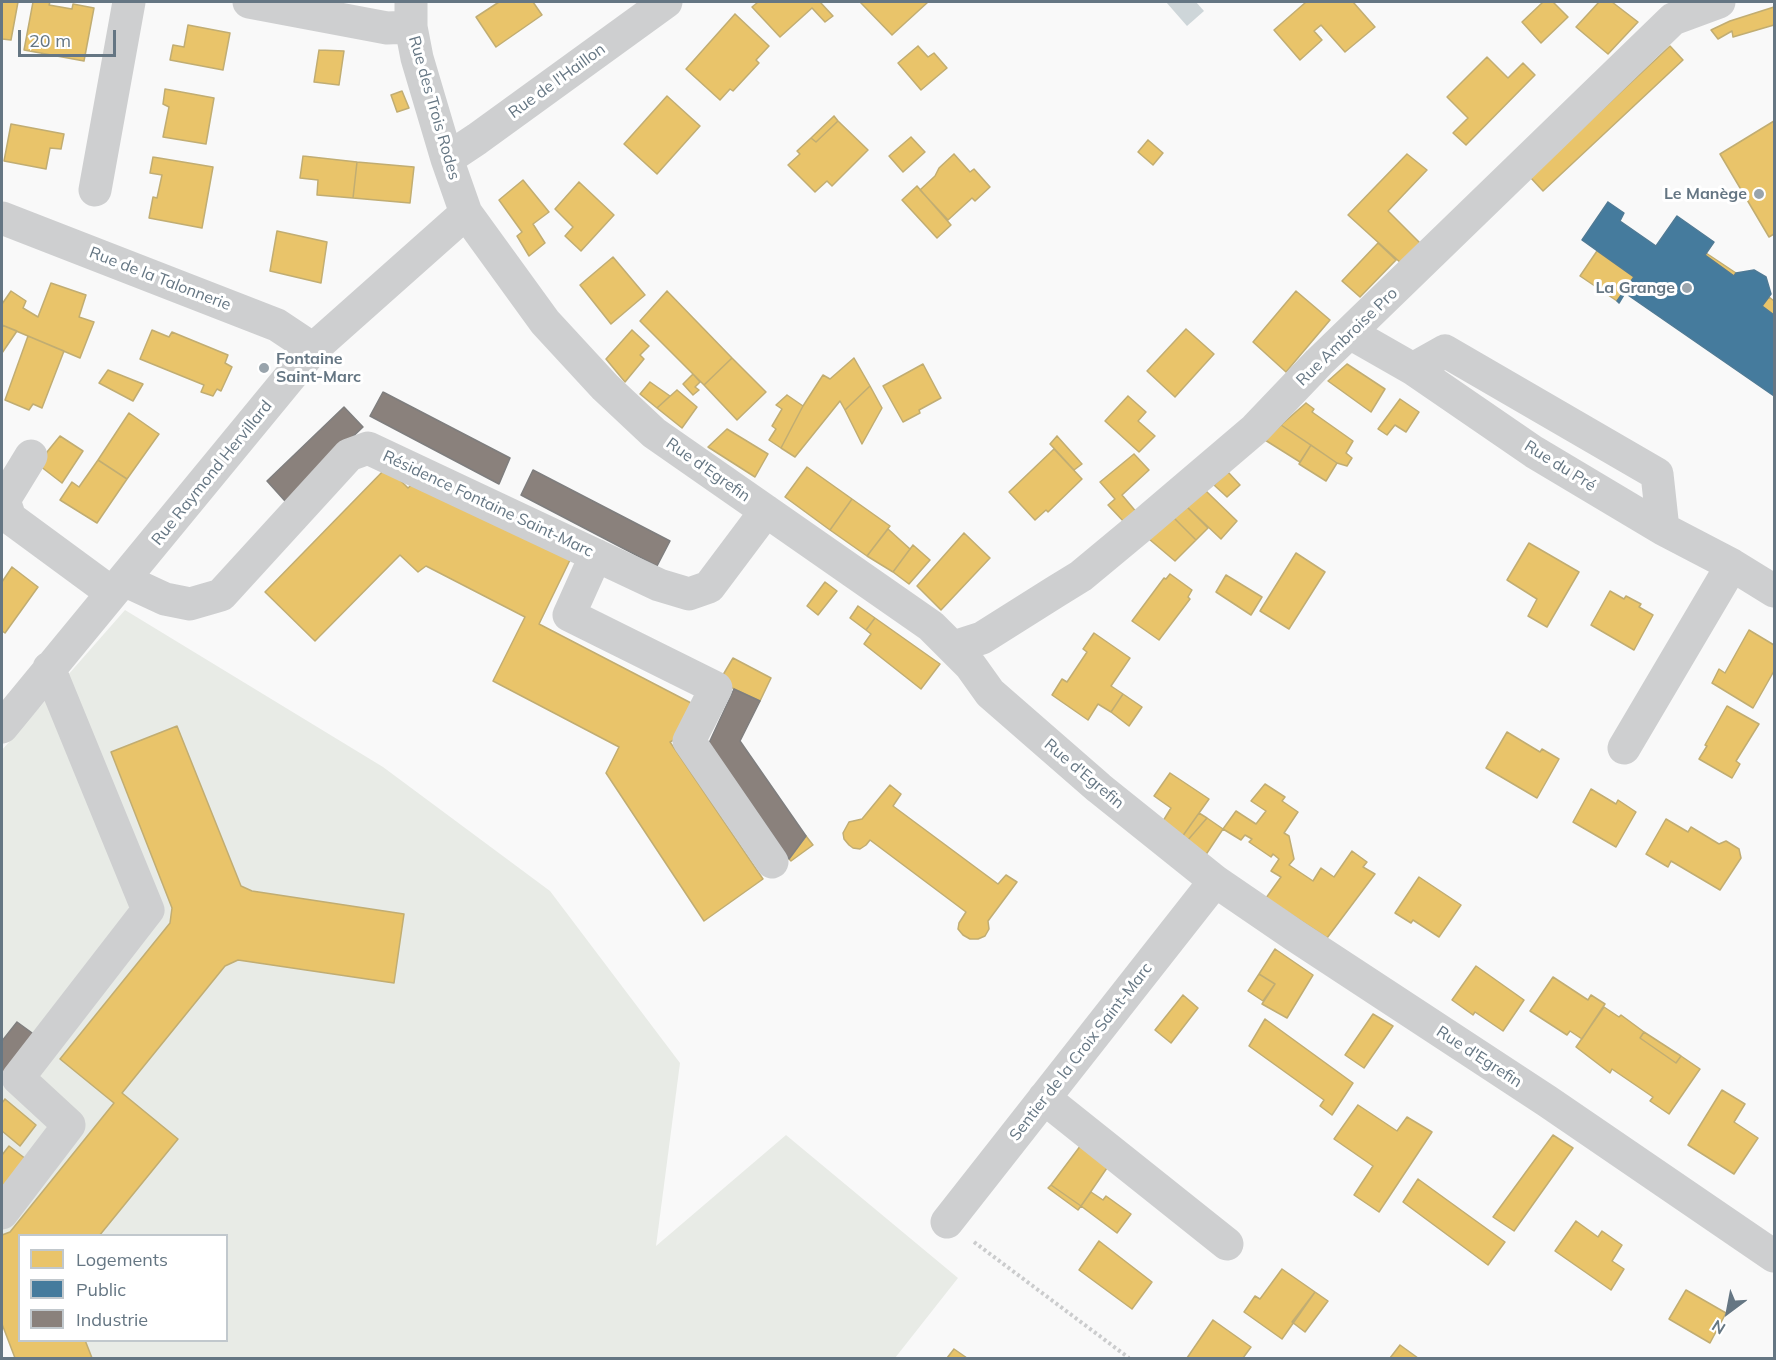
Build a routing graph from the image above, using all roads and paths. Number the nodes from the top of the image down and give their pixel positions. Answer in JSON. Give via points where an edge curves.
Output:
{"nodes":[{"id":1,"x":129,"y":2,"type":"edge"},
{"id":2,"x":249,"y":2,"type":"edge"},
{"id":3,"x":666,"y":2,"type":"edge"},
{"id":4,"x":1719,"y":2,"type":"edge"},
{"id":5,"x":411,"y":14,"type":"edge"},
{"id":6,"x":447,"y":159,"type":"junction"},
{"id":7,"x":95,"y":190,"type":"dead end"},
{"id":8,"x":466,"y":213,"type":"junction"},
{"id":9,"x":2,"y":218,"type":"edge"},
{"id":10,"x":1350,"y":333,"type":"junction"},
{"id":11,"x":313,"y":349,"type":"junction"},
{"id":12,"x":1413,"y":369,"type":"junction"},
{"id":13,"x":31,"y":456,"type":"dead end"},
{"id":14,"x":766,"y":511,"type":"junction"},
{"id":15,"x":1663,"y":529,"type":"junction"},
{"id":16,"x":596,"y":555,"type":"junction"},
{"id":17,"x":1732,"y":565,"type":"junction"},
{"id":18,"x":118,"y":587,"type":"junction"},
{"id":19,"x":1774,"y":591,"type":"edge"},
{"id":20,"x":954,"y":648,"type":"junction"},
{"id":21,"x":49,"y":668,"type":"junction"},
{"id":22,"x":2,"y":727,"type":"edge"},
{"id":23,"x":1624,"y":748,"type":"dead end"},
{"id":24,"x":772,"y":861,"type":"dead end"},
{"id":25,"x":1215,"y":881,"type":"junction"},
{"id":26,"x":1044,"y":1098,"type":"junction"},
{"id":27,"x":2,"y":1214,"type":"edge"},
{"id":28,"x":947,"y":1222,"type":"joint"},
{"id":29,"x":1227,"y":1244,"type":"dead end"},
{"id":30,"x":1771,"y":1245,"type":"edge"},
{"id":31,"x":1129,"y":1359,"type":"edge"}],
"edges":[{"from":1,"to":7,"type":"street"},
{"from":2,"to":5,"type":"street","via":[[387,28]]},
{"from":3,"to":6,"type":"street","name":"Rue de l'Haillon"},
{"from":4,"to":10,"type":"street","name":"Rue Ambroise Pro","via":[[1673,19]]},
{"from":5,"to":6,"type":"street","name":"Rue des Trois Rodes","via":[[417,58]]},
{"from":6,"to":8,"type":"street","name":"Rue des Trois Rodes"},
{"from":8,"to":11,"type":"street","name":"Rue Raymond Hervillard"},
{"from":8,"to":14,"type":"street","name":"Rue d'Egrefin","via":[[545,322],[605,387],[654,433]]},
{"from":9,"to":11,"type":"street","name":"Rue de la Talonnerie","via":[[277,325]]},
{"from":10,"to":12,"type":"street","name":"Rue du Pré"},
{"from":10,"to":20,"type":"street","name":"Rue Ambroise Pro","via":[[1255,429],[1082,576],[982,639]]},
{"from":11,"to":18,"type":"street","name":"Rue Raymond Hervillard"},
{"from":12,"to":15,"type":"street","name":"Rue du Pré","via":[[1534,452]]},
{"from":12,"to":15,"type":"street","via":[[1445,351],[1657,474]]},
{"from":13,"to":18,"type":"street","name":"Résidence Fontaine Saint-Marc","via":[[4,500],[10,518]]},
{"from":14,"to":16,"type":"street","name":"Résidence Fontaine Saint-Marc","via":[[710,587],[689,594],[659,585]]},
{"from":14,"to":20,"type":"street","name":"Rue d'Egrefin","via":[[931,627]]},
{"from":15,"to":17,"type":"street","name":"Rue du Pré"},
{"from":16,"to":18,"type":"street","name":"Résidence Fontaine Saint-Marc","via":[[368,448],[349,455],[221,595],[190,604]]},
{"from":16,"to":24,"type":"street","via":[[568,615],[716,688],[689,741]]},
{"from":17,"to":19,"type":"street","name":"Rue du Pré"},
{"from":17,"to":23,"type":"street"},
{"from":18,"to":21,"type":"street","name":"Rue Raymond Hervillard"},
{"from":20,"to":25,"type":"street","name":"Rue d'Egrefin","via":[[990,693],[1099,788]]},
{"from":21,"to":22,"type":"street","name":"Rue Raymond Hervillard"},
{"from":21,"to":27,"type":"street","via":[[148,910],[18,1078],[69,1125]]},
{"from":25,"to":26,"type":"street","name":"Sentier de la Croix Saint-Marc"},
{"from":25,"to":30,"type":"street","name":"Rue d'Egrefin"},
{"from":26,"to":28,"type":"street","name":"Sentier de la Croix Saint-Marc"},
{"from":26,"to":29,"type":"street"},
{"from":28,"to":31,"type":"path"}]}
